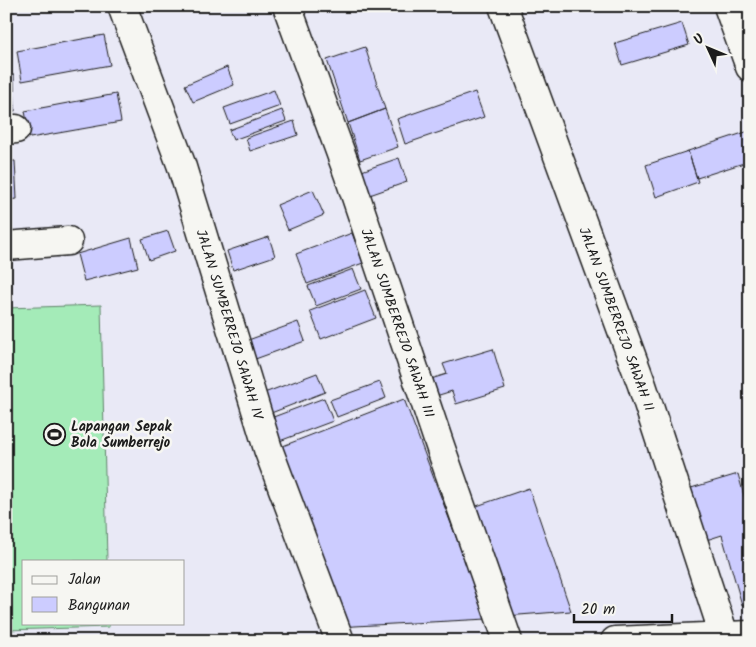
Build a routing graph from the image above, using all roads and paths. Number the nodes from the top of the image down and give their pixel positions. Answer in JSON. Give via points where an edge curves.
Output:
{"nodes":[{"id":1,"x":122,"y":6,"type":"edge"},
{"id":2,"x":287,"y":6,"type":"edge"},
{"id":3,"x":503,"y":6,"type":"edge"},
{"id":4,"x":728,"y":6,"type":"edge"},
{"id":5,"x":750,"y":67,"type":"edge"},
{"id":6,"x":68,"y":242,"type":"dead end"},
{"id":7,"x":6,"y":246,"type":"edge"},
{"id":8,"x":737,"y":635,"type":"edge"},
{"id":9,"x":340,"y":641,"type":"edge"},
{"id":10,"x":508,"y":641,"type":"edge"},
{"id":11,"x":615,"y":641,"type":"edge"}],
"edges":[{"from":1,"to":9,"type":"street","name":"JALAN SUMBERREJO SAWAH IV","via":[[181,164],[268,449]]},
{"from":2,"to":10,"type":"street","name":"JALAN SUMBERREJO SAWAH III","via":[[349,176]]},
{"from":3,"to":8,"type":"street","name":"JALAN SUMBERREJO SAWAH II"},
{"from":4,"to":5,"type":"street"},
{"from":6,"to":7,"type":"street"},
{"from":8,"to":11,"type":"street"}]}
